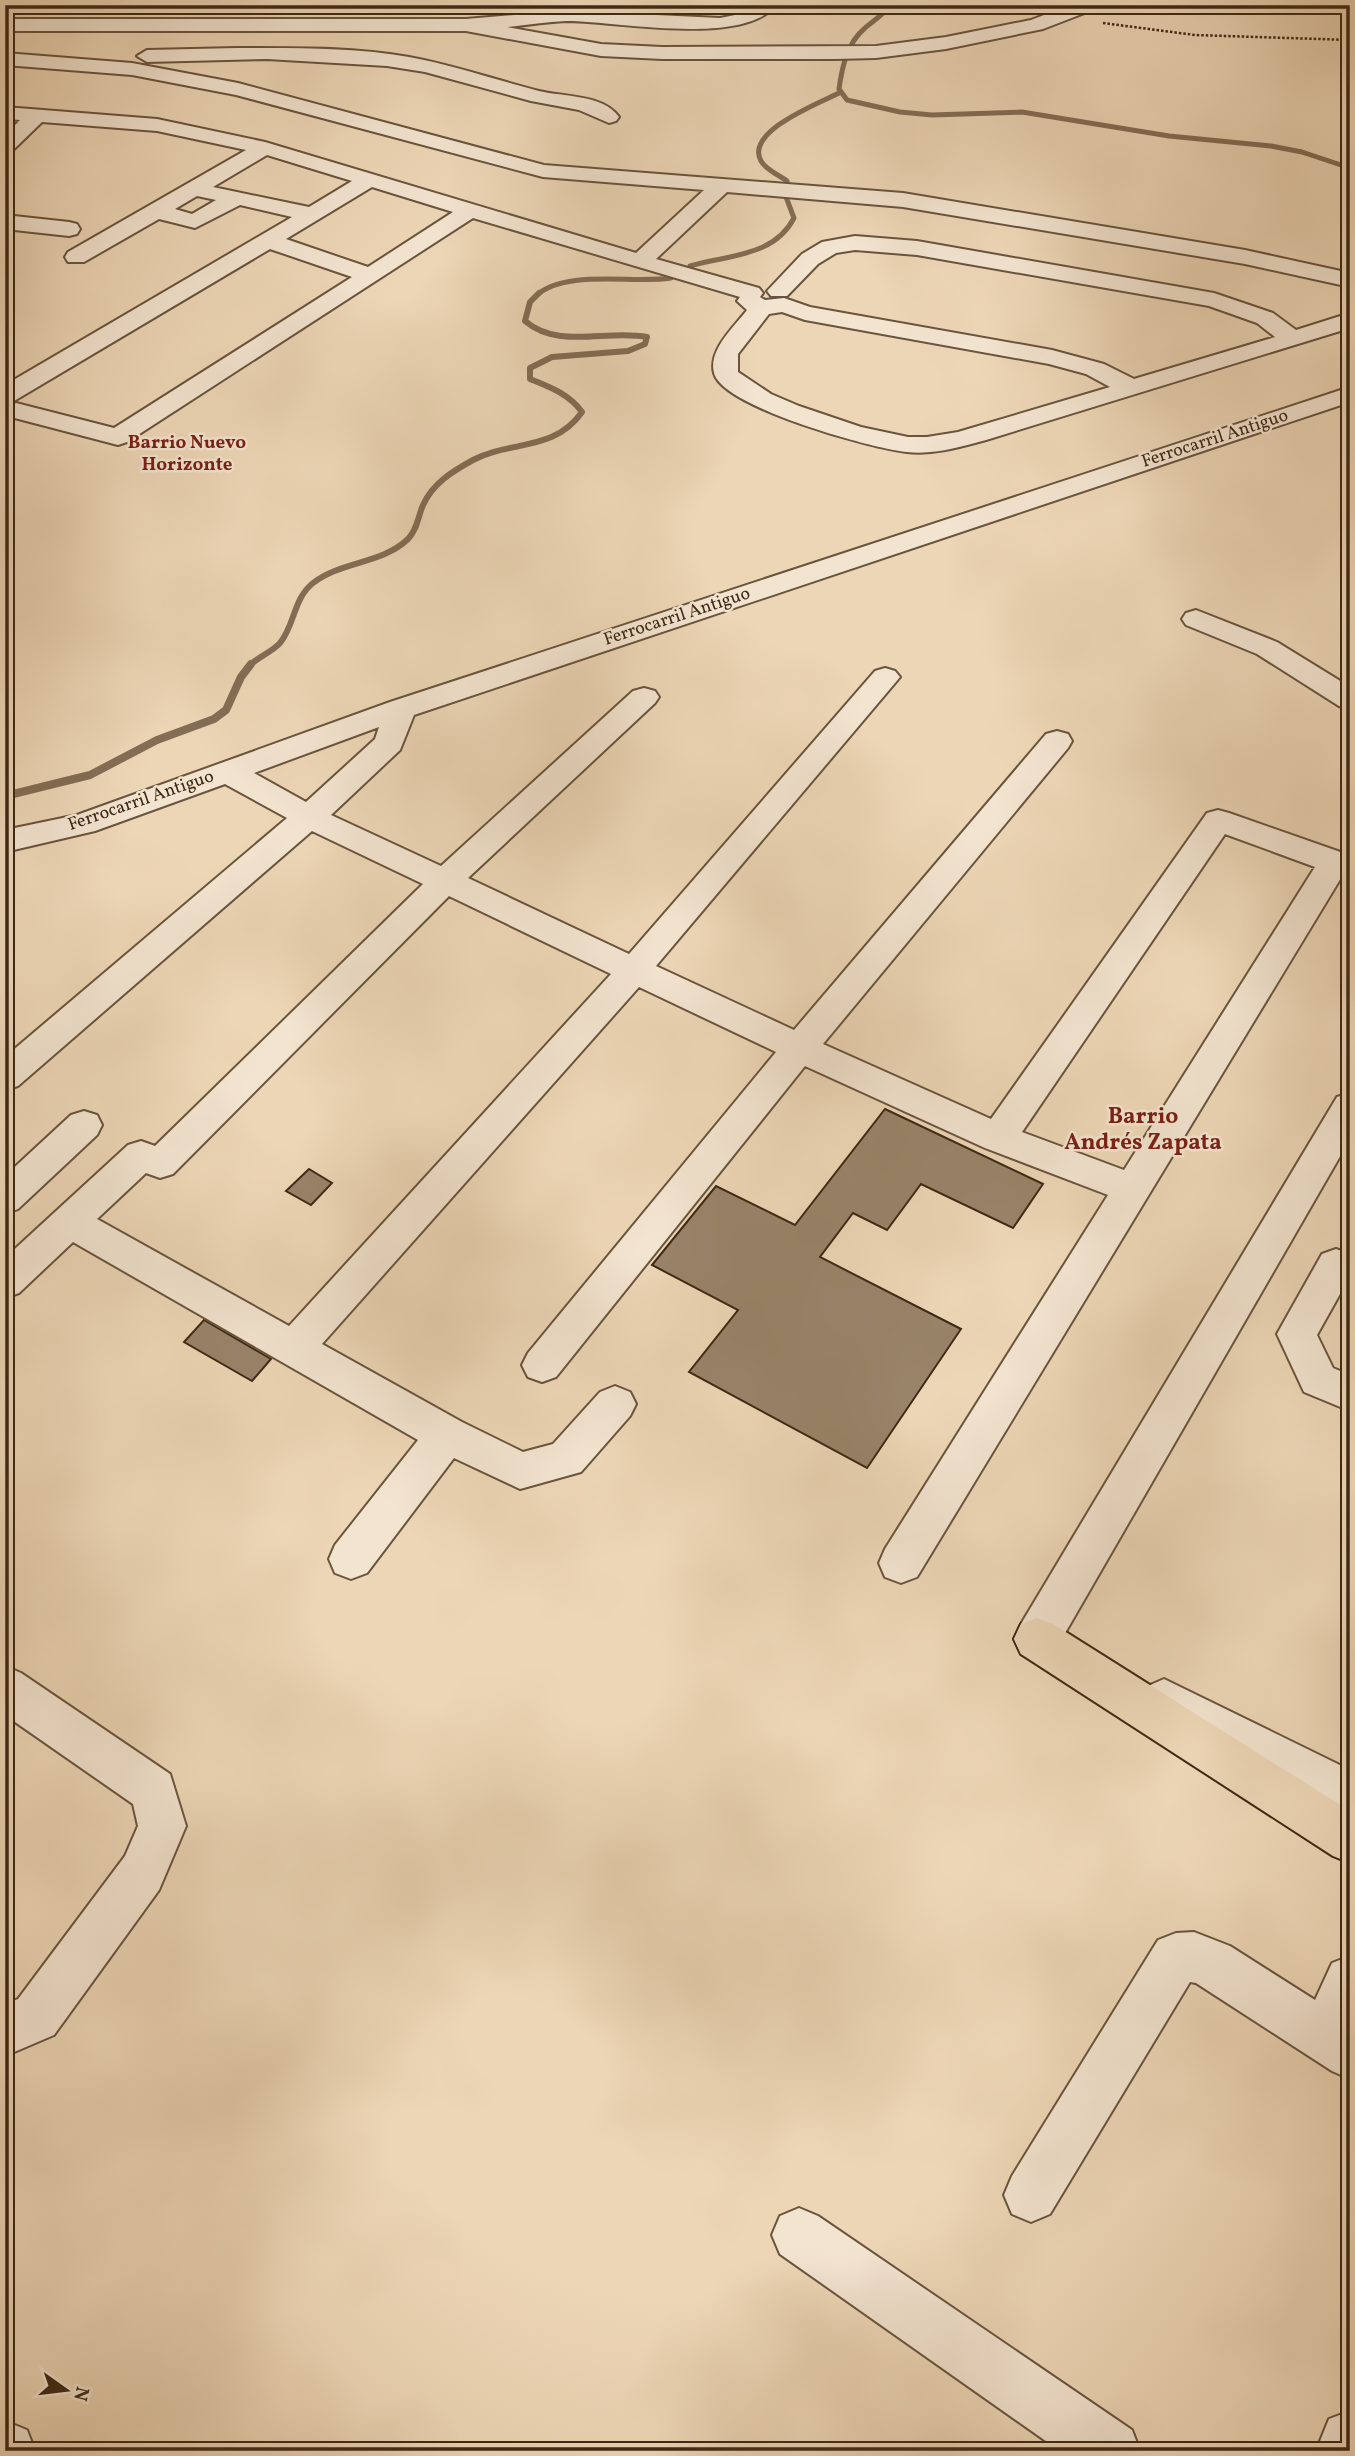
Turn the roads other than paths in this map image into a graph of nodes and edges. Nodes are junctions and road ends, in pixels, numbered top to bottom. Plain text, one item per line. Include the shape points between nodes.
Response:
1 (72, 5) edge
2 (222, 5) edge
3 (421, 5) edge
4 (594, 5) edge
5 (767, 5) edge
6 (1088, 5) edge
7 (565, 16) junction
8 (171, 23) junction
9 (375, 23) junction
10 (5, 24) edge
11 (55, 24) junction
12 (466, 25) junction
13 (5, 59) edge
14 (71, 64) junction
15 (5, 113) edge
16 (36, 116) junction
17 (608, 117) dead end
18 (5, 147) edge
19 (265, 148) junction
20 (368, 181) junction
21 (721, 186) junction
22 (193, 189) junction
23 (237, 198) junction
24 (155, 211) junction
25 (470, 211) junction
26 (311, 214) junction
27 (5, 222) edge
28 (69, 229) dead end
29 (266, 240) junction
30 (76, 257) dead end
31 (640, 262) junction
32 (370, 275) junction
33 (1350, 280) edge
34 (769, 300) junction
35 (1350, 320) edge
36 (1293, 339) junction
37 (1132, 388) junction
38 (1350, 394) edge
39 (8, 406) edge
40 (1196, 620) dead end
41 (885, 677) dead end
42 (644, 698) dead end
43 (1350, 700) edge
44 (401, 709) junction
45 (1057, 741) dead end
46 (226, 771) junction
47 (309, 817) junction
48 (5, 841) edge
49 (445, 881) junction
50 (634, 970) junction
51 (799, 1048) junction
52 (5, 1077) edge
53 (84, 1125) dead end
54 (1345, 1125) edge
55 (998, 1138) junction
56 (1134, 1189) junction
57 (5, 1199) edge
58 (69, 1222) junction
59 (1336, 1265) dead end
60 (5, 1282) edge
61 (294, 1348) junction
62 (542, 1365) dead end
63 (1350, 1394) edge
64 (615, 1404) dead end
65 (447, 1435) junction
66 (351, 1559) dead end
67 (901, 1563) dead end
68 (1037, 1639) junction
69 (5, 1688) edge
70 (1350, 1796) edge
71 (1350, 1812) edge
72 (1350, 1839) edge
73 (1350, 1981) edge
74 (7, 2032) edge
75 (1337, 2045) edge
76 (1031, 2195) dead end
77 (799, 2235) dead end
78 (1350, 2440) edge
79 (1111, 2451) edge
80 (1345, 2451) edge

1 - 11 street
2 - 8 street
3 - 9 street
4 - 7 street
5 - 7 street via 741,20 720,24
6 - 12 street via 1036,25 876,52 601,50
7 - 12 street
8 - 9 street
8 - 11 street
9 - 12 street
10 - 11 street
13 - 14 street
14 - 17 street via 184,54 389,60 588,106
14 - 21 street via 132,69 238,89 543,171
15 - 16 street
16 - 18 street
16 - 19 street via 157,125
19 - 20 street
19 - 22 street
20 - 25 street
20 - 26 street
21 - 31 street
21 - 33 street via 903,200 1245,257
22 - 23 street
22 - 24 street
23 - 24 street via 195,221
23 - 26 street
24 - 30 street
25 - 31 street
25 - 32 street
26 - 29 street
27 - 28 street
29 - 32 street
29 - 39 street
31 - 34 street
32 - 39 street via 118,437
34 - 36 street via 810,259 830,247 855,243 917,248 1214,300 1265,318
34 - 37 street via 805,313 1052,358 1095,369
34 - 37 street via 726,354 726,374 735,385 765,401 878,441 929,445
35 - 36 street
36 - 37 street
38 - 44 street, Ferrocarril Antiguo
40 - 43 street via 1267,648
41 - 50 street
42 - 49 street
44 - 46 street, Ferrocarril Antiguo
44 - 47 street via 389,743
45 - 51 street
46 - 47 street
46 - 48 street, Ferrocarril Antiguo via 84,824
47 - 49 street
47 - 52 street
49 - 50 street
49 - 58 street via 150,1160
50 - 51 street
50 - 61 street
51 - 55 street
51 - 62 street
53 - 57 street
54 - 68 street
55 - 56 street
55 - 56 street via 1218,820 1335,862
56 - 67 street
58 - 60 street
58 - 61 street
59 - 63 street via 1297,1334 1318,1380
61 - 65 street
64 - 65 street via 566,1459 520,1471
65 - 66 street
68 - 70 street
68 - 71 street
68 - 72 highway
69 - 74 street via 152,1790 162,1826 142,1873 36,2017
73 - 75 street
75 - 76 street via 1212,1964 1194,1957 1176,1958
77 - 79 street
78 - 80 street

